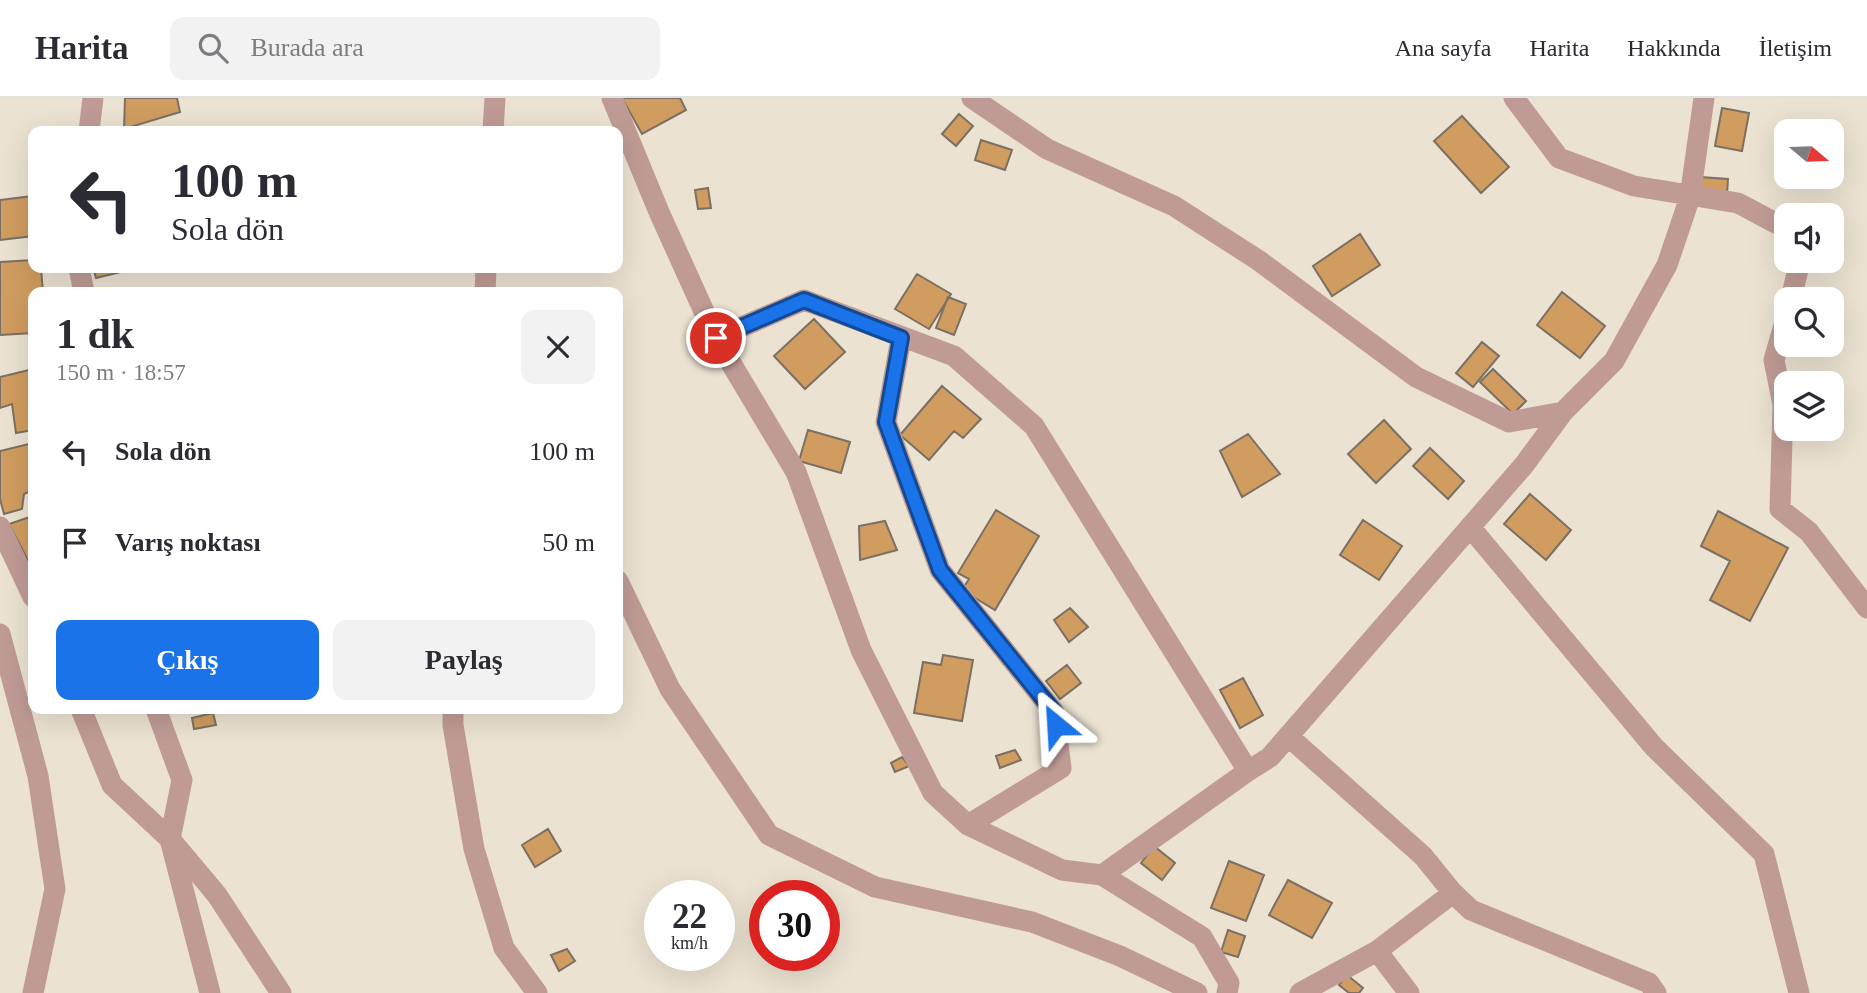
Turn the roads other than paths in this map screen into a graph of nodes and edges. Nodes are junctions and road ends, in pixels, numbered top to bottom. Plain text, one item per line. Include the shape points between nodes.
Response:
1 (93, 98) edge
2 (495, 98) edge
3 (612, 98) edge
4 (972, 98) edge
5 (1514, 98) edge
6 (1704, 98) edge
7 (90, 126) edge
8 (493, 126) edge
9 (1690, 197) junction
10 (1774, 222) edge
11 (716, 338) junction
12 (901, 338) junction
13 (1775, 357) edge
14 (1563, 412) junction
15 (0, 527) edge
16 (1470, 527) junction
17 (28, 586) edge
18 (623, 591) edge
19 (1867, 608) edge
20 (0, 634) edge
21 (83, 714) edge
22 (158, 714) edge
23 (453, 714) edge
24 (1288, 736) junction
25 (1248, 771) junction
26 (968, 825) junction
27 (170, 839) junction
28 (1102, 875) junction
29 (1453, 893) junction
30 (1377, 951) junction
31 (33, 993) edge
32 (210, 993) edge
33 (281, 993) edge
34 (537, 993) edge
35 (1197, 993) edge
36 (1227, 993) edge
37 (1300, 993) edge
38 (1409, 993) edge
39 (1656, 993) edge
40 (1799, 993) edge

1 - 7 street
2 - 8 street
3 - 11 street
4 - 14 street via 1047,149 1174,206 1258,260 1416,377 1509,422
5 - 9 street via 1559,158 1634,186
6 - 9 street
9 - 10 street via 1738,203
9 - 14 street via 1667,265 1614,361
11 - 12 street via 804,300
11 - 26 street via 796,472 861,650 933,793
12 - 25 street via 954,356 1034,426
12 - 26 street via 886,422 940,570 1054,712 1061,768
13 - 19 street via 1783,405 1780,509 1809,532
14 - 16 street via 1524,466
15 - 17 street
16 - 24 street
16 - 40 street via 1654,747 1764,853
18 - 35 street via 670,689 769,835 875,887 1032,922 1120,956
20 - 31 street via 38,776 55,889
21 - 27 street via 112,785
22 - 27 street via 182,780
23 - 34 street via 474,849 485,886 504,948
24 - 25 street via 1270,757
24 - 29 street via 1423,856
25 - 28 street
26 - 28 street via 1062,870
27 - 32 street
27 - 33 street via 218,895
28 - 36 street via 1202,937 1229,983
29 - 30 street
29 - 39 street via 1471,910 1649,983
30 - 37 street
30 - 38 street

